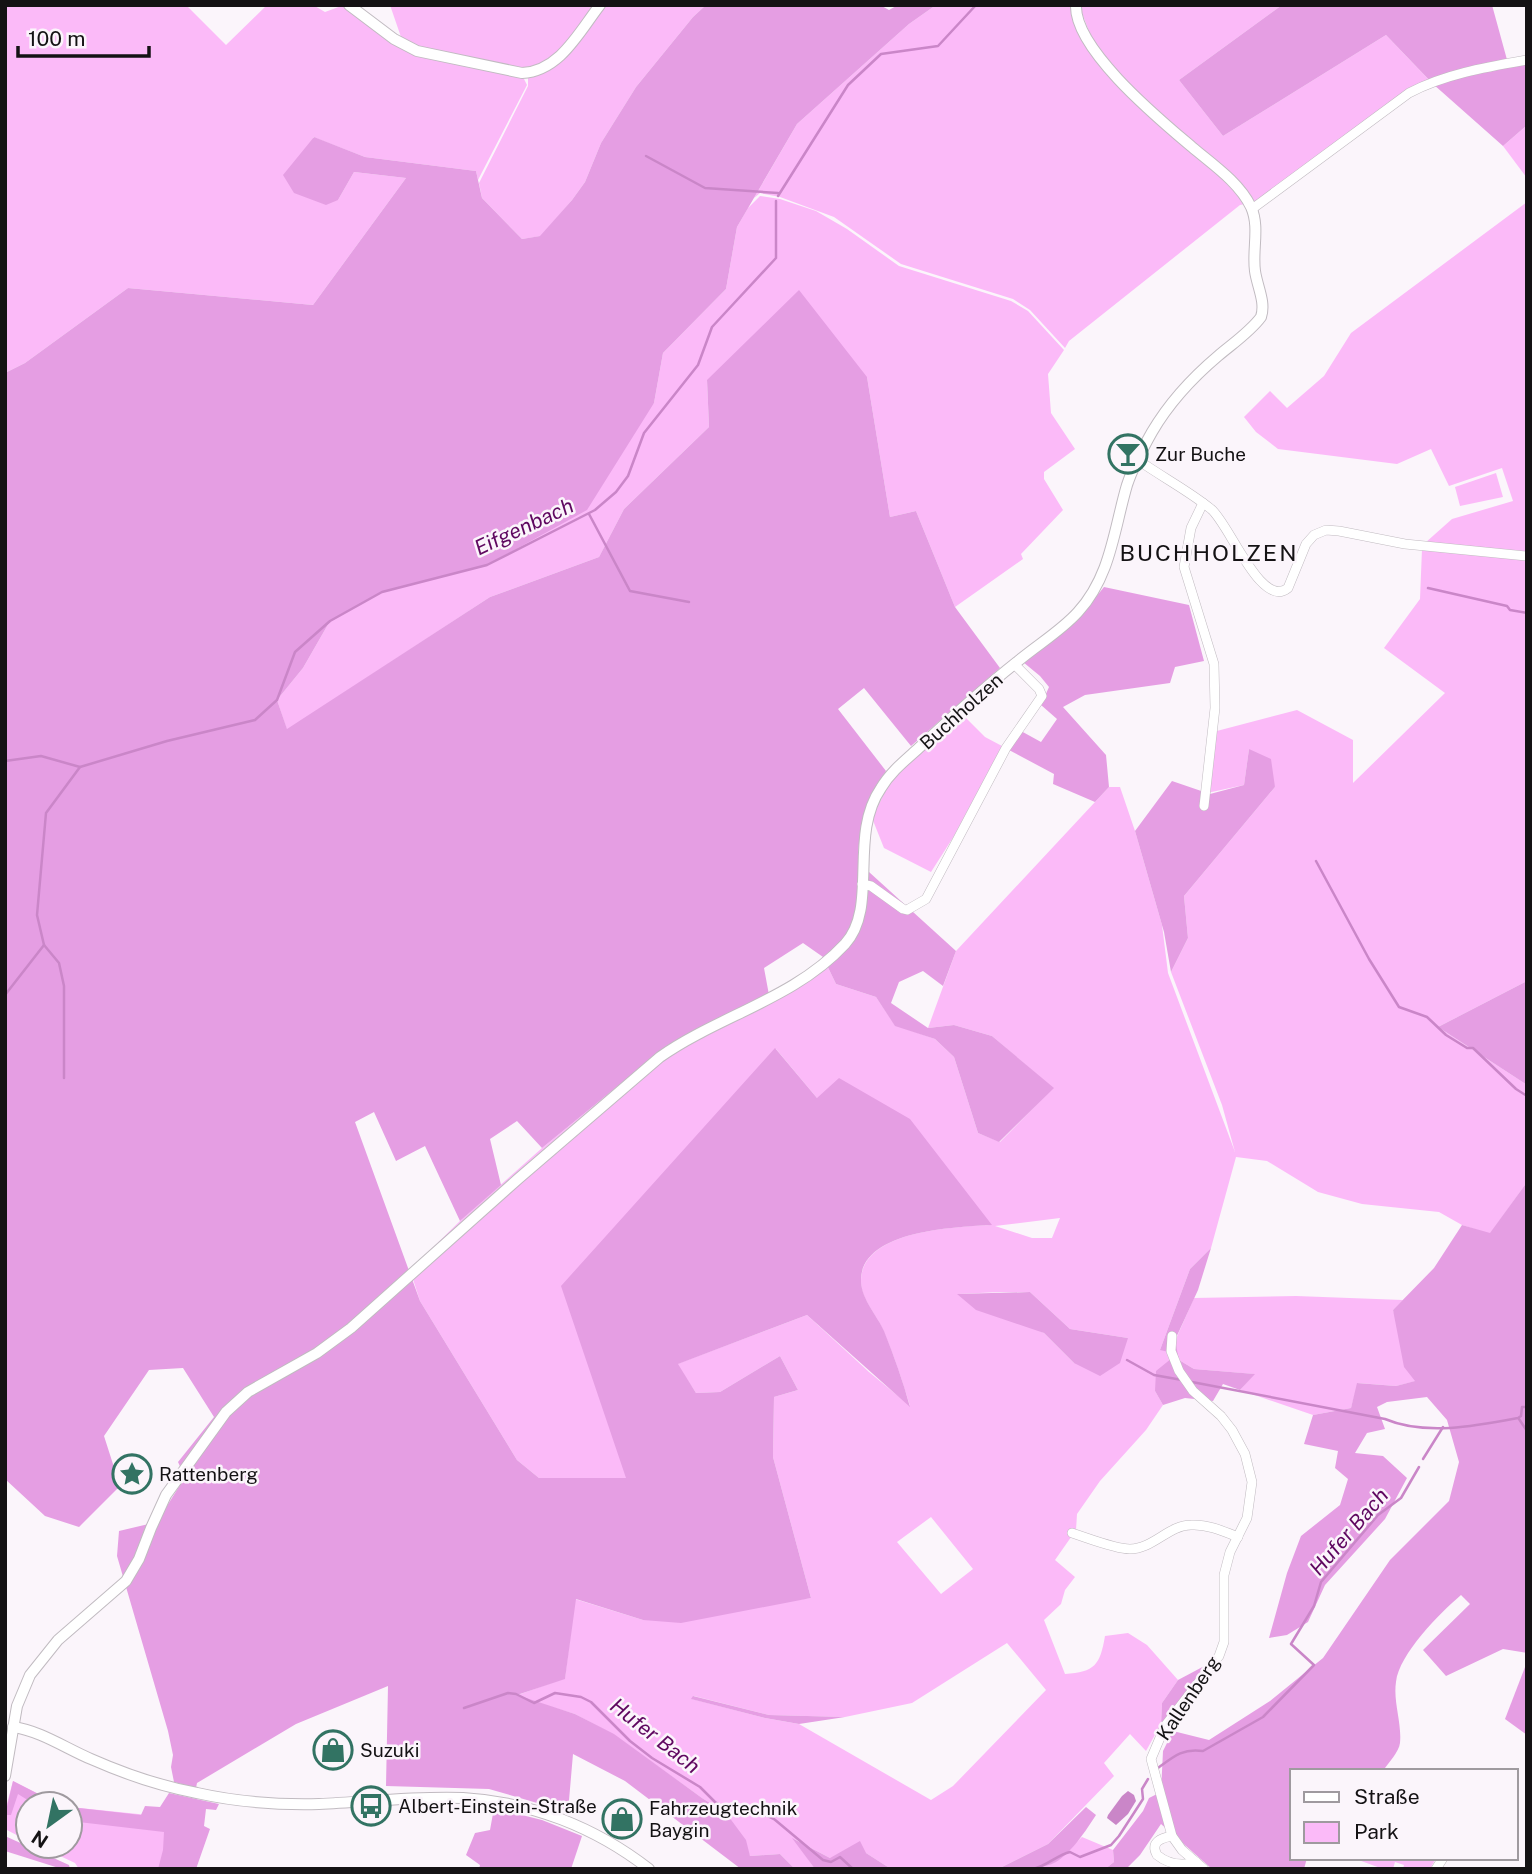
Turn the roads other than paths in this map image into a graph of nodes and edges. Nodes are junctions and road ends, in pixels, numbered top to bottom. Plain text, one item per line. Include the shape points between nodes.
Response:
1 (349, 5) edge
2 (600, 5) edge
3 (1076, 5) edge
4 (1527, 60) edge
5 (1252, 209) junction
6 (1138, 460) junction
7 (1203, 503) junction
8 (1527, 556) edge
9 (1014, 664) junction
10 (1204, 806) dead end
11 (862, 884) junction
12 (1172, 1336) dead end
13 (1072, 1533) dead end
14 (1238, 1537) junction
15 (13, 1727) junction
16 (5, 1776) edge
17 (1172, 1836) junction
18 (1200, 1866) edge
19 (649, 1869) edge

1 - 2 street via 417,51 522,73 556,61
3 - 5 street via 1083,33 1095,53 1160,120 1233,183
4 - 5 street via 1481,68 1409,93
5 - 6 street, Buchholzen via 1255,271 1264,308 1261,317 1173,401
6 - 7 street
6 - 9 street, Buchholzen via 1108,562 1092,594 1070,620
7 - 8 street via 1216,513 1257,577 1275,593 1288,588 1308,541 1326,530 1405,544
7 - 10 street via 1191,528 1184,567 1214,664 1215,708
9 - 11 street, Buchholzen via 886,780 871,802
9 - 11 street via 1039,689 1041,700 1006,748 926,899 907,910
11 - 15 street, Buchholzen via 861,911 852,935 813,974 660,1057 351,1328 237,1401 166,1495 126,1581 36,1665 24,1687
12 - 14 street, Kallenberg via 1171,1351 1179,1371 1232,1430 1251,1472 1247,1518
13 - 14 street via 1130,1549 1191,1525
14 - 17 street, Kallenberg via 1224,1576 1224,1642 1219,1656 1165,1726 1151,1759
15 - 16 street, Buchholzen
15 - 19 street via 29,1729 136,1777 217,1797 297,1804 449,1798 512,1805 574,1824
17 - 18 street
17 - 18 street via 1156,1842 1157,1855

